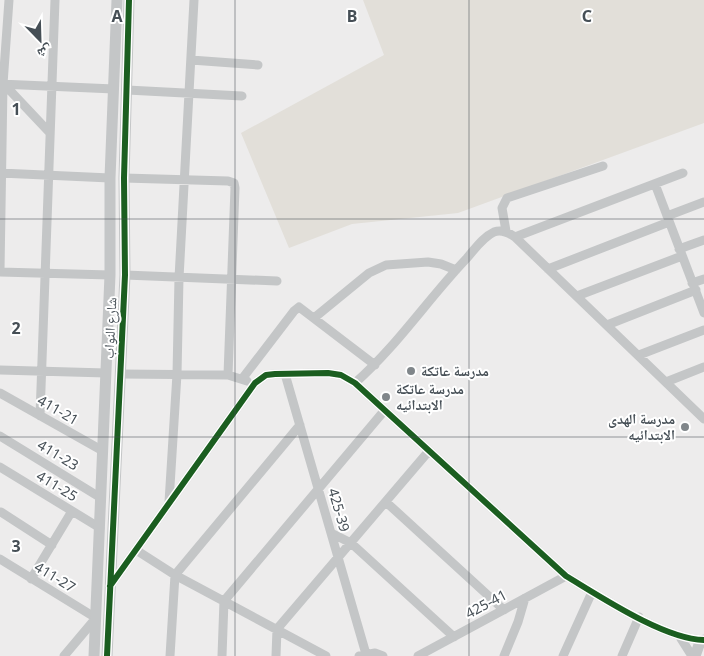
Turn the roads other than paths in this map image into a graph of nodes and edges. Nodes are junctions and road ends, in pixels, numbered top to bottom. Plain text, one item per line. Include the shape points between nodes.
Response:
1 (9, 0) edge
2 (55, 0) edge
3 (117, 0) edge
4 (128, 0) edge
5 (194, 0) edge
6 (191, 60) junction
7 (258, 65) dead end
8 (1, 83) edge
9 (52, 86) junction
10 (114, 89) junction
11 (127, 90) junction
12 (190, 94) junction
13 (242, 96) dead end
14 (50, 133) junction
15 (603, 166) dead end
16 (1, 173) edge
17 (683, 173) dead end
18 (48, 175) junction
19 (110, 178) junction
20 (124, 178) junction
21 (186, 179) junction
22 (654, 184) junction
23 (704, 202) edge
24 (668, 219) junction
25 (506, 231) junction
26 (515, 237) junction
27 (704, 240) edge
28 (681, 252) junction
29 (548, 269) junction
30 (456, 270) junction
31 (0, 272) edge
32 (45, 273) junction
33 (110, 275) junction
34 (125, 275) junction
35 (179, 278) junction
36 (233, 279) junction
37 (704, 279) edge
38 (277, 281) dead end
39 (694, 287) junction
40 (577, 296) junction
41 (704, 313) edge
42 (314, 318) junction
43 (607, 325) junction
44 (704, 330) edge
45 (639, 355) junction
46 (376, 365) junction
47 (704, 366) edge
48 (0, 370) edge
49 (41, 371) junction
50 (106, 373) junction
51 (120, 374) junction
52 (178, 374) junction
53 (285, 374) junction
54 (228, 375) junction
55 (242, 380) junction
56 (666, 382) junction
57 (255, 383) junction
58 (355, 383) junction
59 (0, 393) edge
60 (704, 406) edge
61 (695, 410) junction
62 (384, 411) junction
63 (40, 416) junction
64 (704, 419) edge
65 (300, 425) junction
66 (0, 436) edge
67 (103, 452) junction
68 (428, 452) junction
69 (0, 467) edge
70 (318, 488) junction
71 (101, 498) junction
72 (169, 502) junction
73 (386, 502) junction
74 (72, 511) junction
75 (1, 512) edge
76 (100, 528) junction
77 (331, 533) junction
78 (351, 543) junction
79 (52, 545) junction
80 (136, 550) junction
81 (338, 558) junction
82 (0, 559) edge
83 (175, 575) junction
84 (566, 576) junction
85 (32, 579) junction
86 (110, 586) junction
87 (592, 592) junction
88 (524, 598) junction
89 (224, 601) junction
90 (504, 610) junction
91 (640, 617) junction
92 (96, 618) junction
93 (277, 629) junction
94 (454, 637) junction
95 (680, 637) junction
96 (704, 640) edge
97 (363, 655) edge
98 (64, 656) edge
99 (94, 656) edge
100 (107, 656) edge
101 (170, 656) edge
102 (222, 656) edge
103 (276, 656) edge
104 (326, 656) edge
105 (383, 656) edge
106 (418, 656) edge
107 (504, 656) edge
108 (563, 656) edge
109 (622, 656) edge
110 (693, 656) edge

1 - 8 street
2 - 9 street
3 - 10 street, شارع النواب
4 - 11 street, شارع النواب
5 - 6 street
6 - 7 street
6 - 12 street
8 - 9 street
8 - 14 street
8 - 16 street
9 - 10 street
9 - 14 street
10 - 19 street, شارع النواب
11 - 12 street
11 - 20 street, شارع النواب
12 - 13 street
12 - 21 street
14 - 18 street
15 - 25 street via 507,198 502,208
16 - 18 street
16 - 31 street
17 - 22 street
18 - 19 street
18 - 32 street
19 - 33 street, شارع النواب
20 - 21 street
20 - 34 street, شارع النواب
21 - 35 street
21 - 36 street via 234,183
22 - 24 street
22 - 26 street
23 - 24 street
24 - 28 street
24 - 29 street
25 - 26 street
25 - 30 street via 496,231 488,236
26 - 29 street
27 - 28 street
28 - 39 street
28 - 40 street
29 - 40 street
30 - 42 street via 428,262 386,265 369,274
30 - 46 street
31 - 32 street
32 - 33 street
32 - 49 street
33 - 50 street, شارع النواب
34 - 35 street
34 - 51 street, شارع النواب
35 - 36 street
35 - 52 street
36 - 38 street
36 - 54 street
37 - 39 street
39 - 41 street
39 - 43 street
40 - 43 street
42 - 46 street
42 - 55 street via 304,309 294,311
43 - 45 street
44 - 45 street
45 - 56 street
46 - 58 street
47 - 56 street
48 - 49 street
49 - 50 street
49 - 63 street
50 - 67 street, شارع النواب
51 - 52 street
51 - 86 street, شارع النواب
52 - 54 street
52 - 72 street
53 - 57 street via 266,375
53 - 58 street via 341,374
53 - 65 street, 425-39
54 - 55 street
55 - 57 street
56 - 61 street
57 - 72 street
58 - 62 street
59 - 63 street, 411-21
60 - 61 street
61 - 64 street
62 - 68 street
62 - 70 street
63 - 67 street, 411-21
65 - 70 street, 425-39
65 - 83 street
66 - 71 street, 411-23
67 - 71 street, شارع النواب
68 - 73 street
68 - 84 street
69 - 74 street, 411-25
70 - 77 street, 425-39
70 - 89 street
71 - 76 street, شارع النواب
72 - 80 street
73 - 78 street
73 - 90 street
74 - 76 street, 411-25
74 - 79 street
75 - 79 street
76 - 92 street, شارع النواب
77 - 78 street
77 - 81 street, 425-39
78 - 81 street
78 - 94 street
79 - 85 street
80 - 83 street
80 - 86 street
81 - 93 street
81 - 97 street, 425-39
82 - 85 street, 411-27
83 - 89 street
83 - 101 street
84 - 87 street
84 - 88 street, 425-41
85 - 92 street, 411-27
86 - 100 street, شارع النواب
87 - 91 street
87 - 108 street
88 - 90 street, 425-41
88 - 107 street
89 - 93 street
89 - 102 street
90 - 94 street, 425-41
91 - 95 street
91 - 109 street
92 - 98 street
92 - 99 street, شارع النواب
93 - 103 street
93 - 104 street
94 - 106 street, 425-41
95 - 96 street
95 - 110 street
96 - 110 street
97 - 105 street

